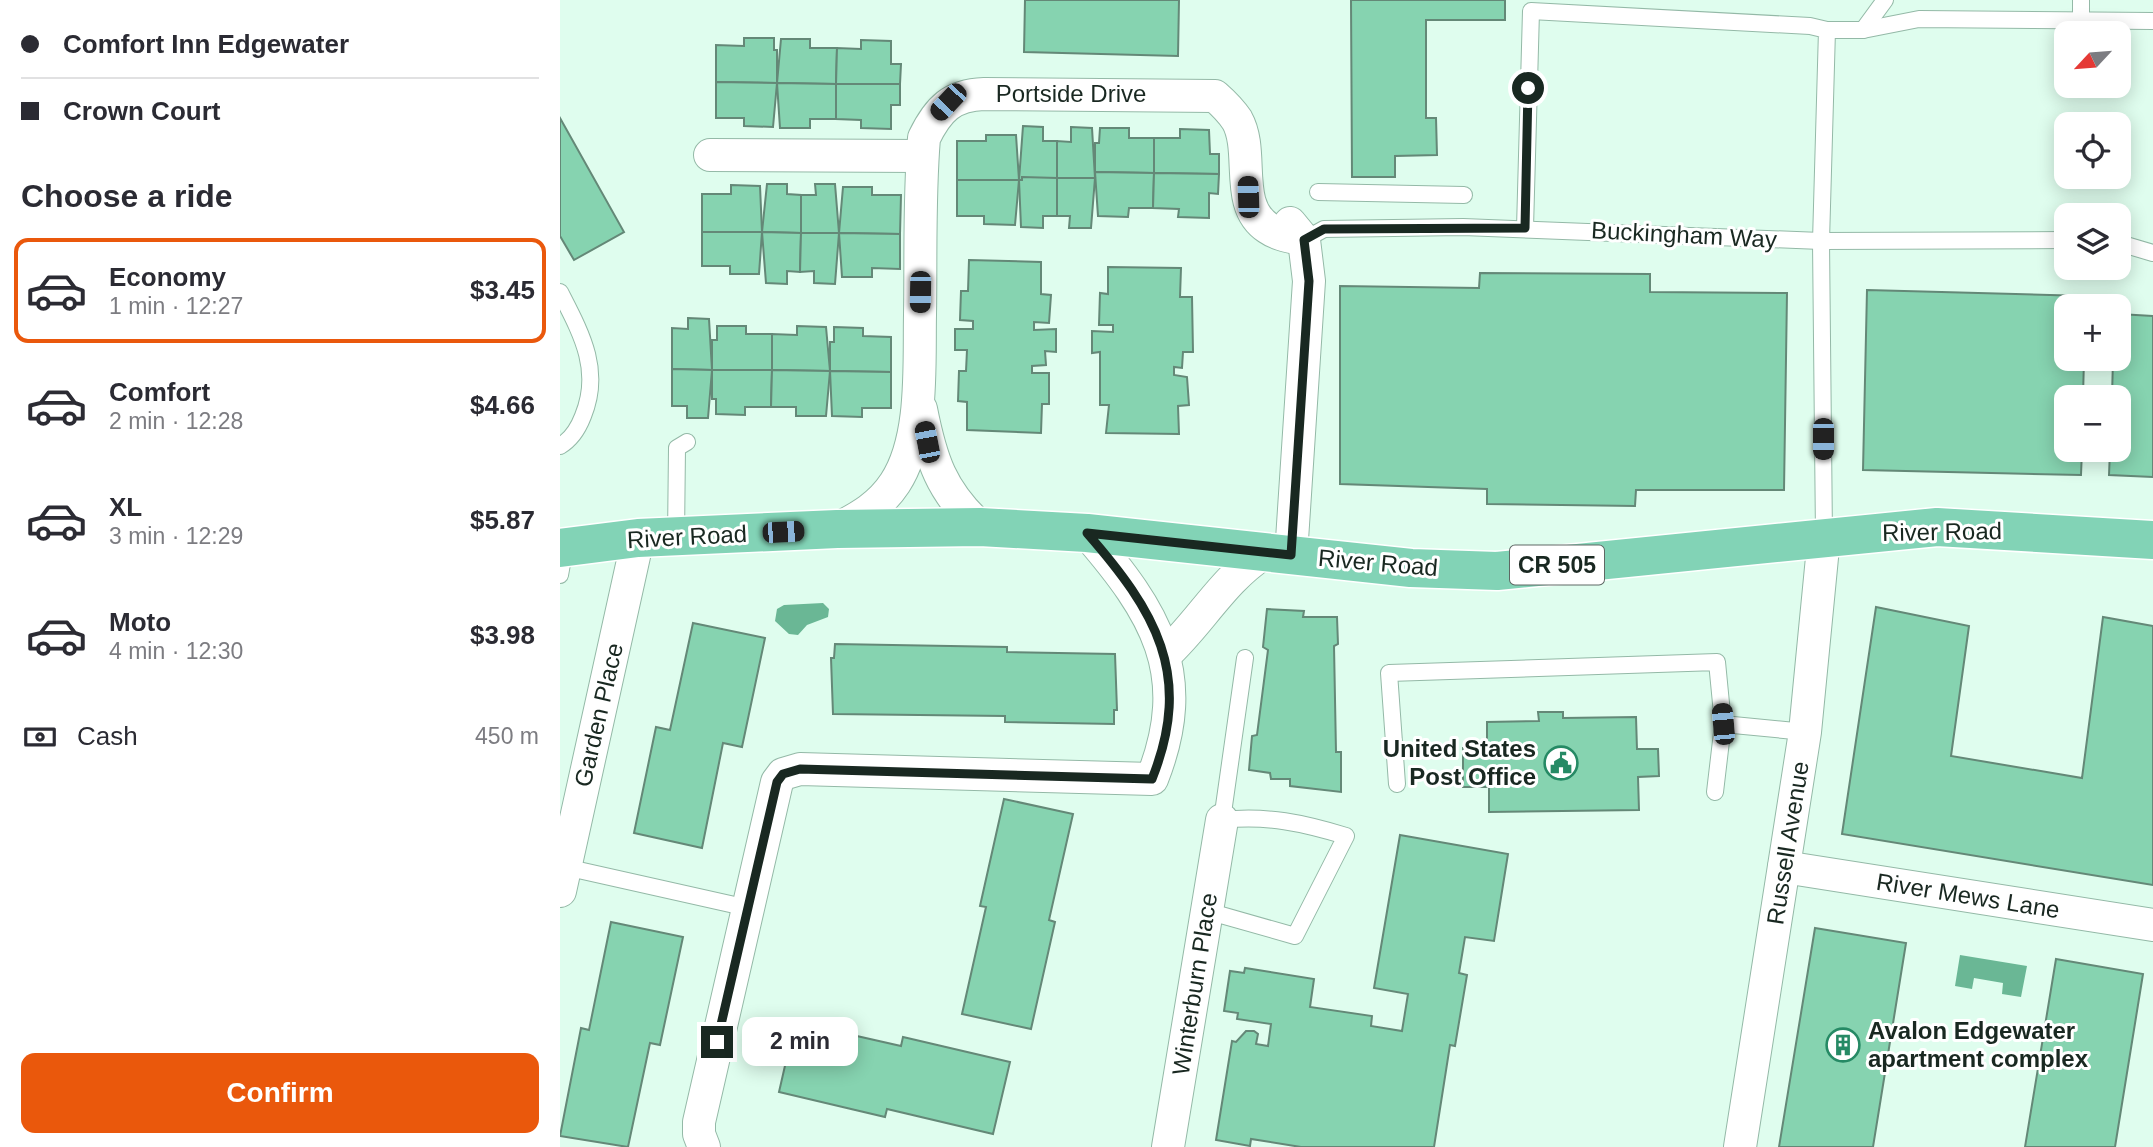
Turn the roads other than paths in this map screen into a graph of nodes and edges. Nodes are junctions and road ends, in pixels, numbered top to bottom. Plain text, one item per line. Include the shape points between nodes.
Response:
1 (1885, 0) edge
2 (2081, 0) edge
3 (2081, 19) junction
4 (2153, 20) edge
5 (1827, 30) junction
6 (1863, 30) junction
7 (710, 155) dead end
8 (922, 156) junction
9 (1318, 192) dead end
10 (1464, 195) dead end
11 (1525, 228) junction
12 (1304, 240) junction
13 (2054, 240) edge
14 (1821, 241) junction
15 (2131, 247) edge
16 (2153, 253) edge
17 (560, 292) edge
18 (919, 397) junction
19 (687, 442) dead end
20 (560, 446) edge
21 (980, 527) junction
22 (837, 529) junction
23 (1087, 533) junction
24 (676, 537) junction
25 (1824, 537) junction
26 (638, 538) junction
27 (2153, 540) edge
28 (1278, 554) junction
29 (562, 557) edge
30 (1165, 655) junction
31 (1245, 658) dead end
32 (1723, 724) junction
33 (1805, 732) junction
34 (1397, 784) dead end
35 (1715, 792) dead end
36 (1222, 820) junction
37 (1784, 867) junction
38 (563, 879) edge
39 (748, 908) junction
40 (1207, 911) junction
41 (2153, 925) edge
42 (704, 1147) edge
43 (1168, 1147) edge
44 (1740, 1147) edge

1 - 6 lane
2 - 3 lane
3 - 4 lane
3 - 6 lane via 1919,19
5 - 6 lane
5 - 11 lane via 1531,10
5 - 14 lane
7 - 8 street
8 - 12 street, Portside Drive via 933,117 965,94 1215,96 1238,122 1248,197 1256,213 1290,223
8 - 18 street, Portside Drive
9 - 10 lane
11 - 12 lane, Buckingham Way via 1324,229
11 - 14 lane, Buckingham Way
12 - 28 street via 1309,281
13 - 14 lane, Buckingham Way
14 - 25 lane
15 - 16 lane
17 - 20 lane via 584,339 591,379 589,402 577,431
18 - 21 street, Portside Drive via 937,472 956,505
18 - 22 street, Portside Drive via 897,481 869,512
19 - 24 lane via 677,449
21 - 22 main road, River Road / CR 505
21 - 23 main road, River Road / CR 505
22 - 24 main road, River Road / CR 505
23 - 28 main road, River Road / CR 505
23 - 30 street via 1135,592 1153,621
24 - 26 main road, River Road / CR 505
25 - 27 main road, River Road / CR 505 via 1937,527
25 - 28 main road, River Road / CR 505 via 1497,571 1411,568
25 - 33 street, Russell Avenue
26 - 29 main road, River Road / CR 505
26 - 38 street, Garden Place
28 - 30 street via 1229,581
30 - 39 street via 1168,722 1165,746 1152,779 800,769 783,774 777,782
31 - 36 lane
32 - 33 lane
32 - 34 lane via 1717,662 1389,673
32 - 35 lane
33 - 37 street, Russell Avenue
36 - 40 street, Winterburn Place
36 - 40 lane via 1296,820 1346,836 1295,936
37 - 41 street, River Mews Lane
37 - 44 street, Russell Avenue
38 - 39 lane
39 - 42 street via 699,1122
40 - 43 street, Winterburn Place

